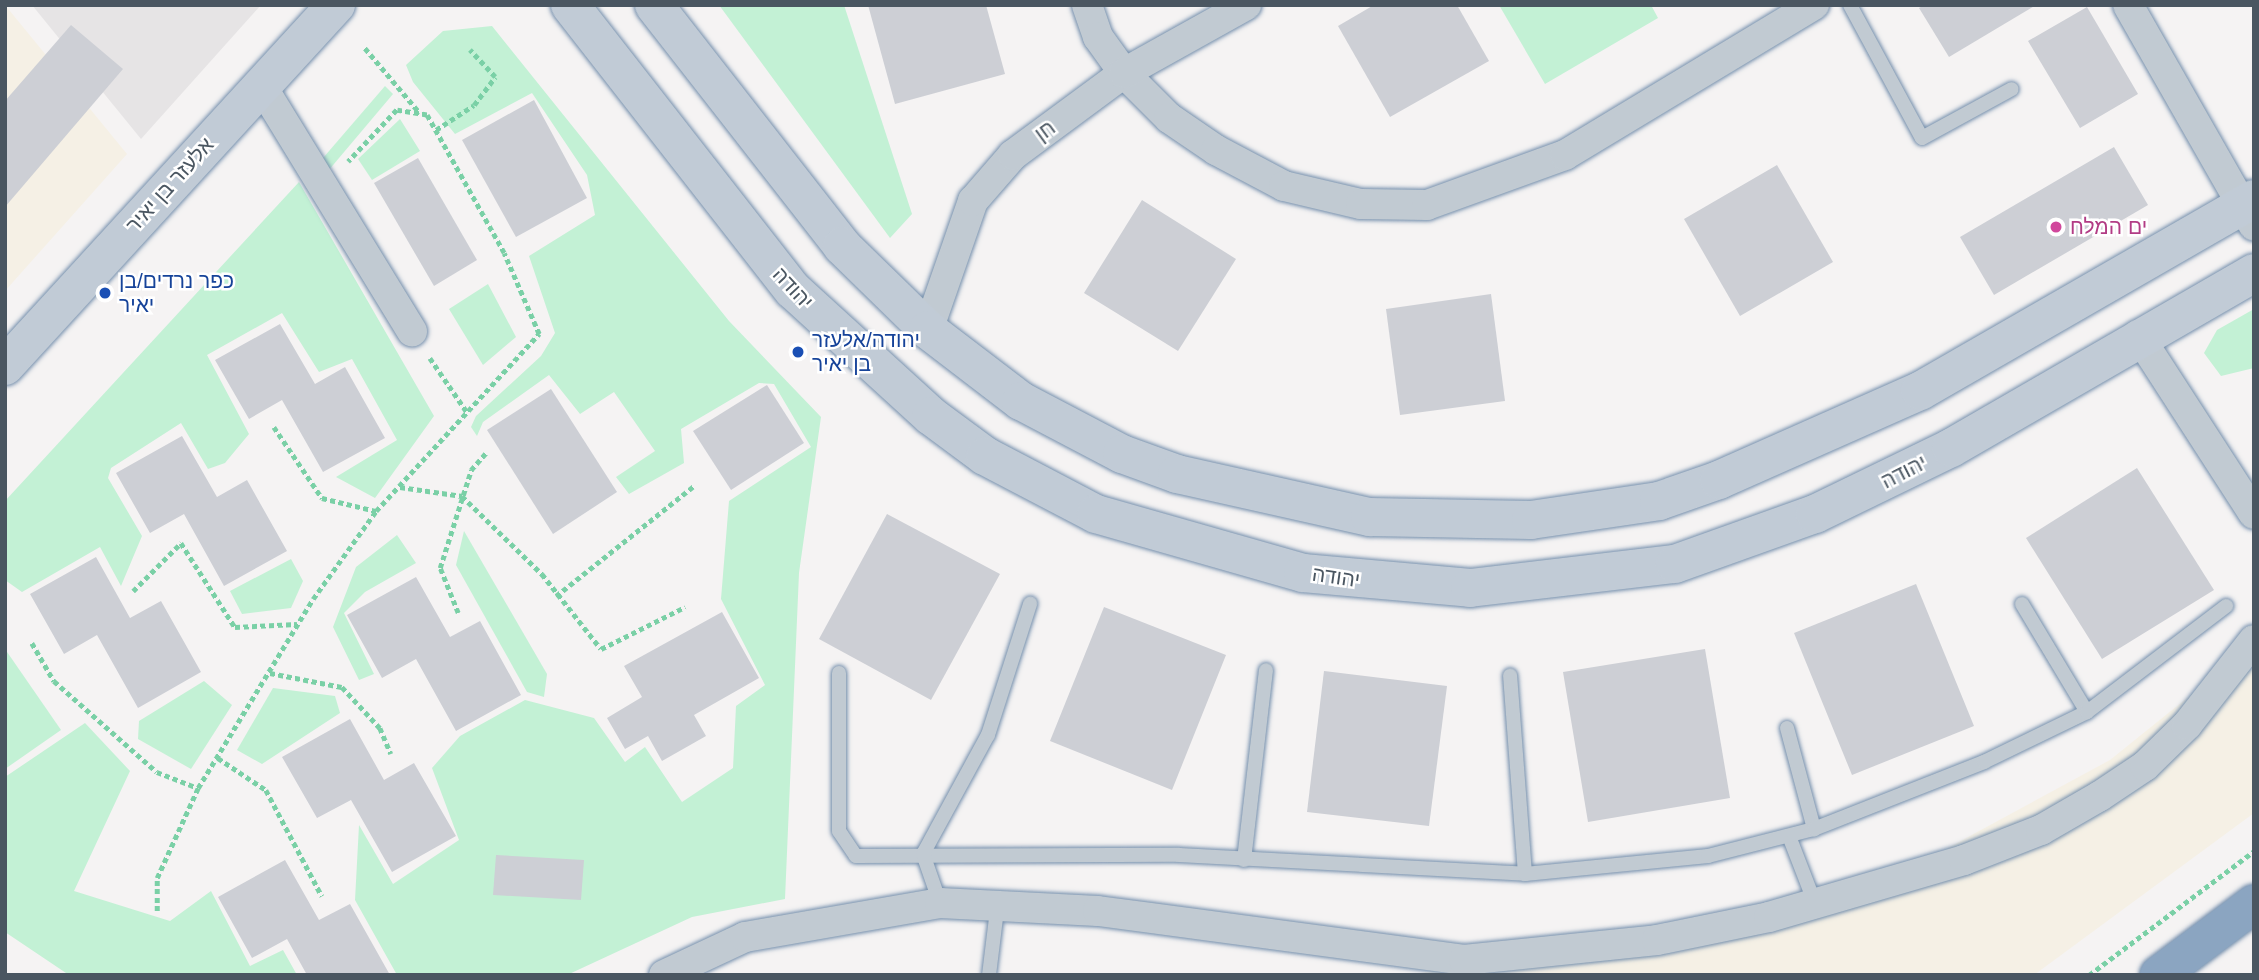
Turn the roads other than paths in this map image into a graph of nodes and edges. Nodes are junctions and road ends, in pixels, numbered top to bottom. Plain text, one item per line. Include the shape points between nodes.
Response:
1 (336, 5) edge
2 (570, 5) edge
3 (654, 5) edge
4 (1087, 5) edge
5 (1246, 5) edge
6 (1814, 5) edge
7 (1850, 5) edge
8 (2128, 5) edge
9 (1124, 73) junction
10 (261, 85) junction
11 (2012, 89) dead end
12 (2250, 210) edge
13 (2254, 273) edge
14 (928, 330) junction
15 (412, 331) road end
16 (2138, 335) junction
17 (5, 366) edge
18 (2254, 514) edge
19 (1030, 604) dead end
20 (2022, 604) dead end
21 (2226, 607) dead end
22 (2254, 640) edge
23 (1266, 670) dead end
24 (839, 673) dead end
25 (1510, 676) dead end
26 (2087, 712) junction
27 (1787, 728) dead end
28 (1814, 829) junction
29 (1789, 835) junction
30 (923, 854) junction
31 (1244, 860) junction
32 (1525, 874) junction
33 (940, 903) junction
34 (2254, 904) edge
35 (1816, 907) junction
36 (997, 910) junction
37 (664, 975) edge
38 (989, 975) edge
39 (2159, 975) edge

1 - 10 street, אלעזר בן יאיר
2 - 16 street, יהודה via 760,251 835,332 931,416 985,456 1096,514 1303,573 1470,588 1675,564 1871,488
3 - 14 street via 802,200
4 - 9 street via 1098,37
5 - 9 street, חן
6 - 9 street via 1565,155 1427,205 1361,204 1284,186 1169,118
7 - 11 lane via 1922,138
8 - 12 street
9 - 14 street, חן via 1013,155 974,201
10 - 15 street
10 - 17 street, אלעזר בן יאיר
12 - 14 street via 1920,391 1790,454 1659,501 1531,520 1370,517 1177,474 1122,454 1021,401
13 - 16 street, יהודה
16 - 18 street
19 - 30 lane via 988,735
20 - 26 lane
21 - 26 lane
22 - 35 street via 2187,725 2145,766 2100,796 2041,830
23 - 31 lane
24 - 30 lane via 839,831 856,856
25 - 32 lane
26 - 28 lane via 1984,762
27 - 28 lane
28 - 29 lane
29 - 32 lane via 1708,856
29 - 35 lane
30 - 31 lane
30 - 33 lane
31 - 32 lane
33 - 36 street
33 - 37 street via 745,937
34 - 39 highway
35 - 36 street via 1657,940 1464,960 1098,911
36 - 38 lane

